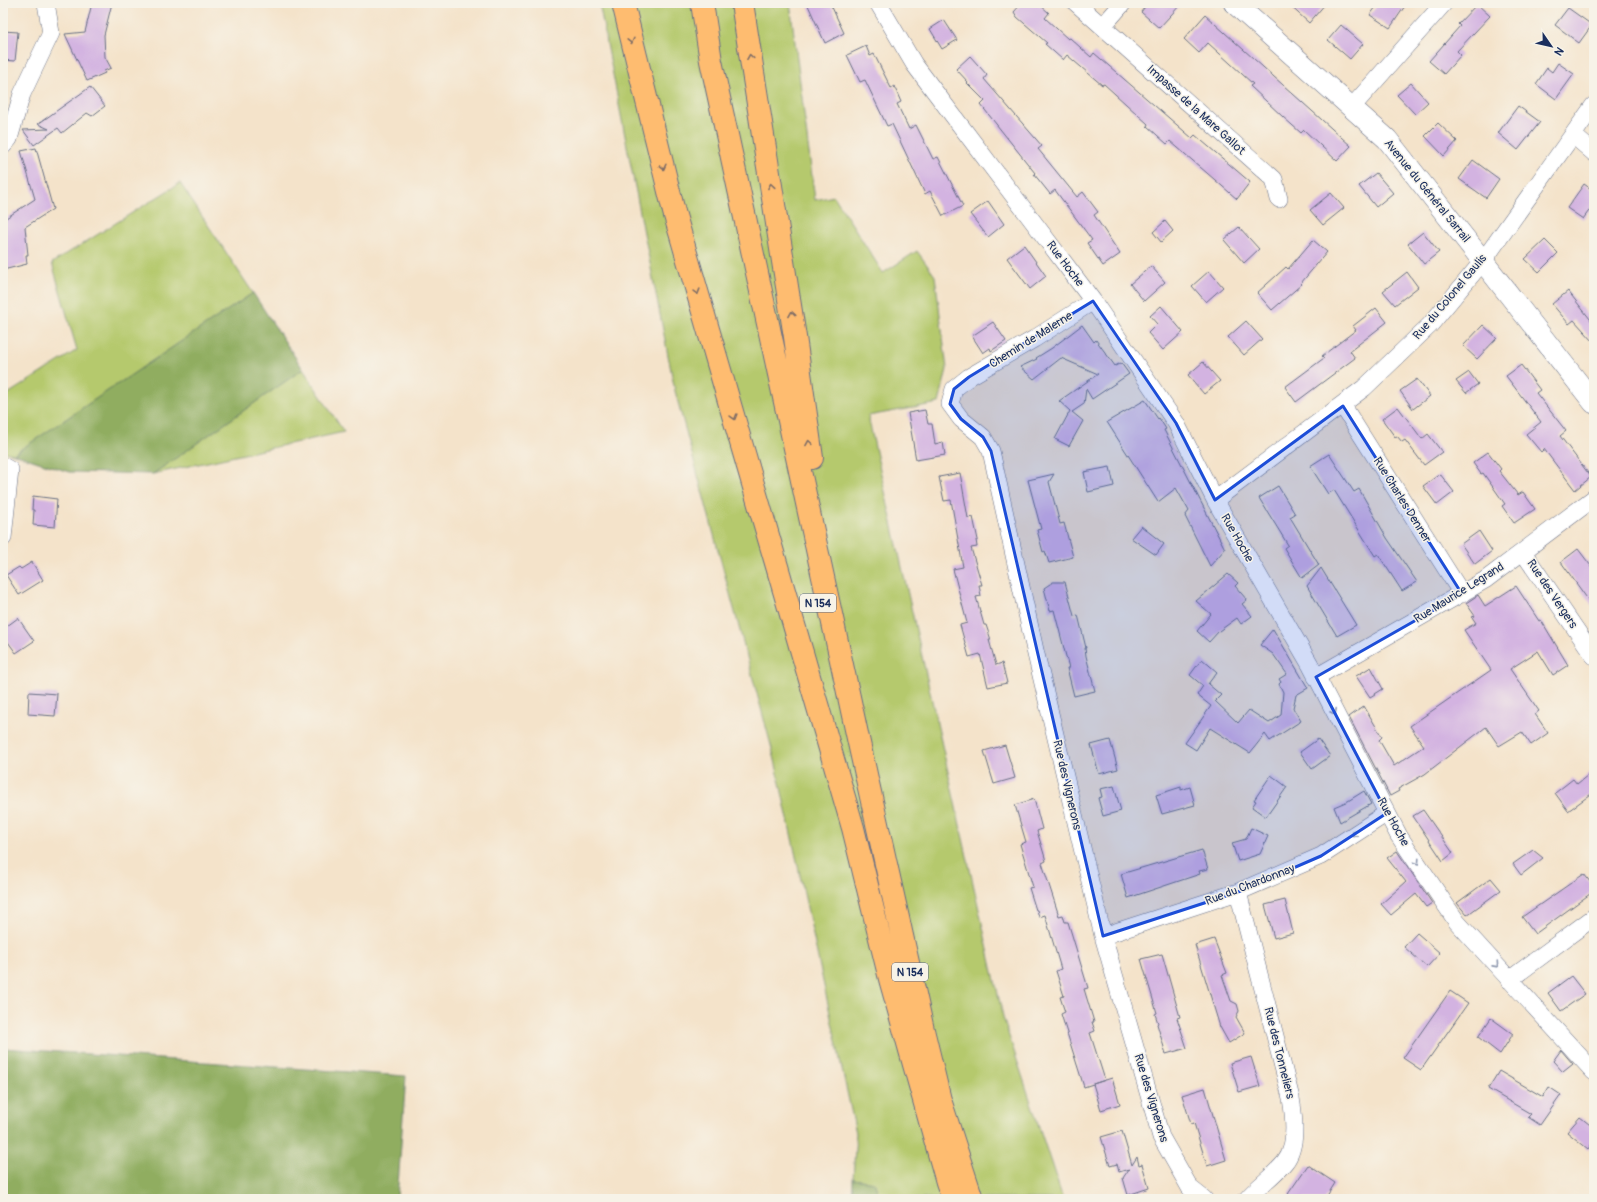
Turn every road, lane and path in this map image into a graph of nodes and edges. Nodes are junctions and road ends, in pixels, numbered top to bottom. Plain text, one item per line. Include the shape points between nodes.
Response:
1 (46, 3) edge
2 (623, 3) edge
3 (693, 3) edge
4 (702, 3) edge
5 (742, 3) edge
6 (878, 3) edge
7 (1076, 3) edge
8 (1123, 3) edge
9 (1234, 3) edge
10 (1444, 3) edge
11 (1103, 26) junction
12 (1594, 106) edge
13 (1352, 107) junction
14 (1573, 135) junction
15 (3, 146) edge
16 (1594, 154) edge
17 (1279, 199) dead end
18 (1483, 261) junction
19 (1093, 301) junction
20 (969, 377) joint
21 (1594, 404) edge
22 (1343, 406) junction
23 (7, 468) edge
24 (1594, 498) edge
25 (1215, 500) junction
26 (3, 538) edge
27 (1523, 552) junction
28 (826, 593) junction
29 (1462, 594) junction
30 (1594, 656) edge
31 (1316, 677) junction
32 (1387, 813) junction
33 (1238, 892) junction
34 (1594, 917) edge
35 (1103, 936) junction
36 (1509, 980) junction
37 (1594, 1072) edge
38 (953, 1199) edge
39 (962, 1199) edge
40 (972, 1199) edge
41 (1204, 1199) edge
42 (1247, 1199) edge

1 - 15 street via 51,32 22,94 9,139
2 -> 38 main road via 674,212 851,821 890,979
3 - 39 main road, N 154 via 700,50 885,904 914,1032
4 - 28 main road, N 154 via 713,68
28 -> 5 main road via 824,537
6 - 19 street, Rue Hoche via 914,64
7 - 11 street, Impasse de la Mare Gallot
8 - 11 street
9 - 13 street, Avenue du Général Sarrail
10 - 13 street
11 - 17 street, Impasse de la Mare Gallot via 1274,179
12 - 14 street, Rue du Colonel Gaulis
13 - 18 street, Avenue du Général Sarrail via 1387,139
14 - 16 street
14 - 18 street, Rue du Colonel Gaulis
18 - 21 street, Avenue du Général Sarrail
18 - 22 street, Rue du Colonel Gaulis via 1430,325
19 - 20 street, Chemin de Malerne
19 - 25 street, Rue Hoche via 1176,424
20 - 35 street, Rue des Vignerons via 954,389 950,404 961,419 983,437 991,451
22 - 25 street, Rue du Colonel Gaulis via 1255,468
22 - 29 street, Rue Charles Denner
23 - 26 street
24 - 27 street, Rue Maurice Legrand
25 - 31 street, Rue Hoche
27 - 29 street, Rue Maurice Legrand
27 - 30 street, Rue des Vergers
28 - 40 main road, N 154 via 923,1030 940,1100
29 - 31 street, Rue Maurice Legrand
31 -> 32 street, Rue Hoche
32 -> 33 street, Rue du Chardonnay via 1322,856
32 -> 36 street, Rue Hoche via 1399,836 1458,922
33 - 35 street, Rue du Chardonnay
33 - 42 street, Rue des Tonneliers via 1295,1121 1292,1145 1286,1161
34 - 36 street
35 - 41 street, Rue des Vignerons via 1161,1137 1190,1188
36 - 37 street, Rue Hoche

